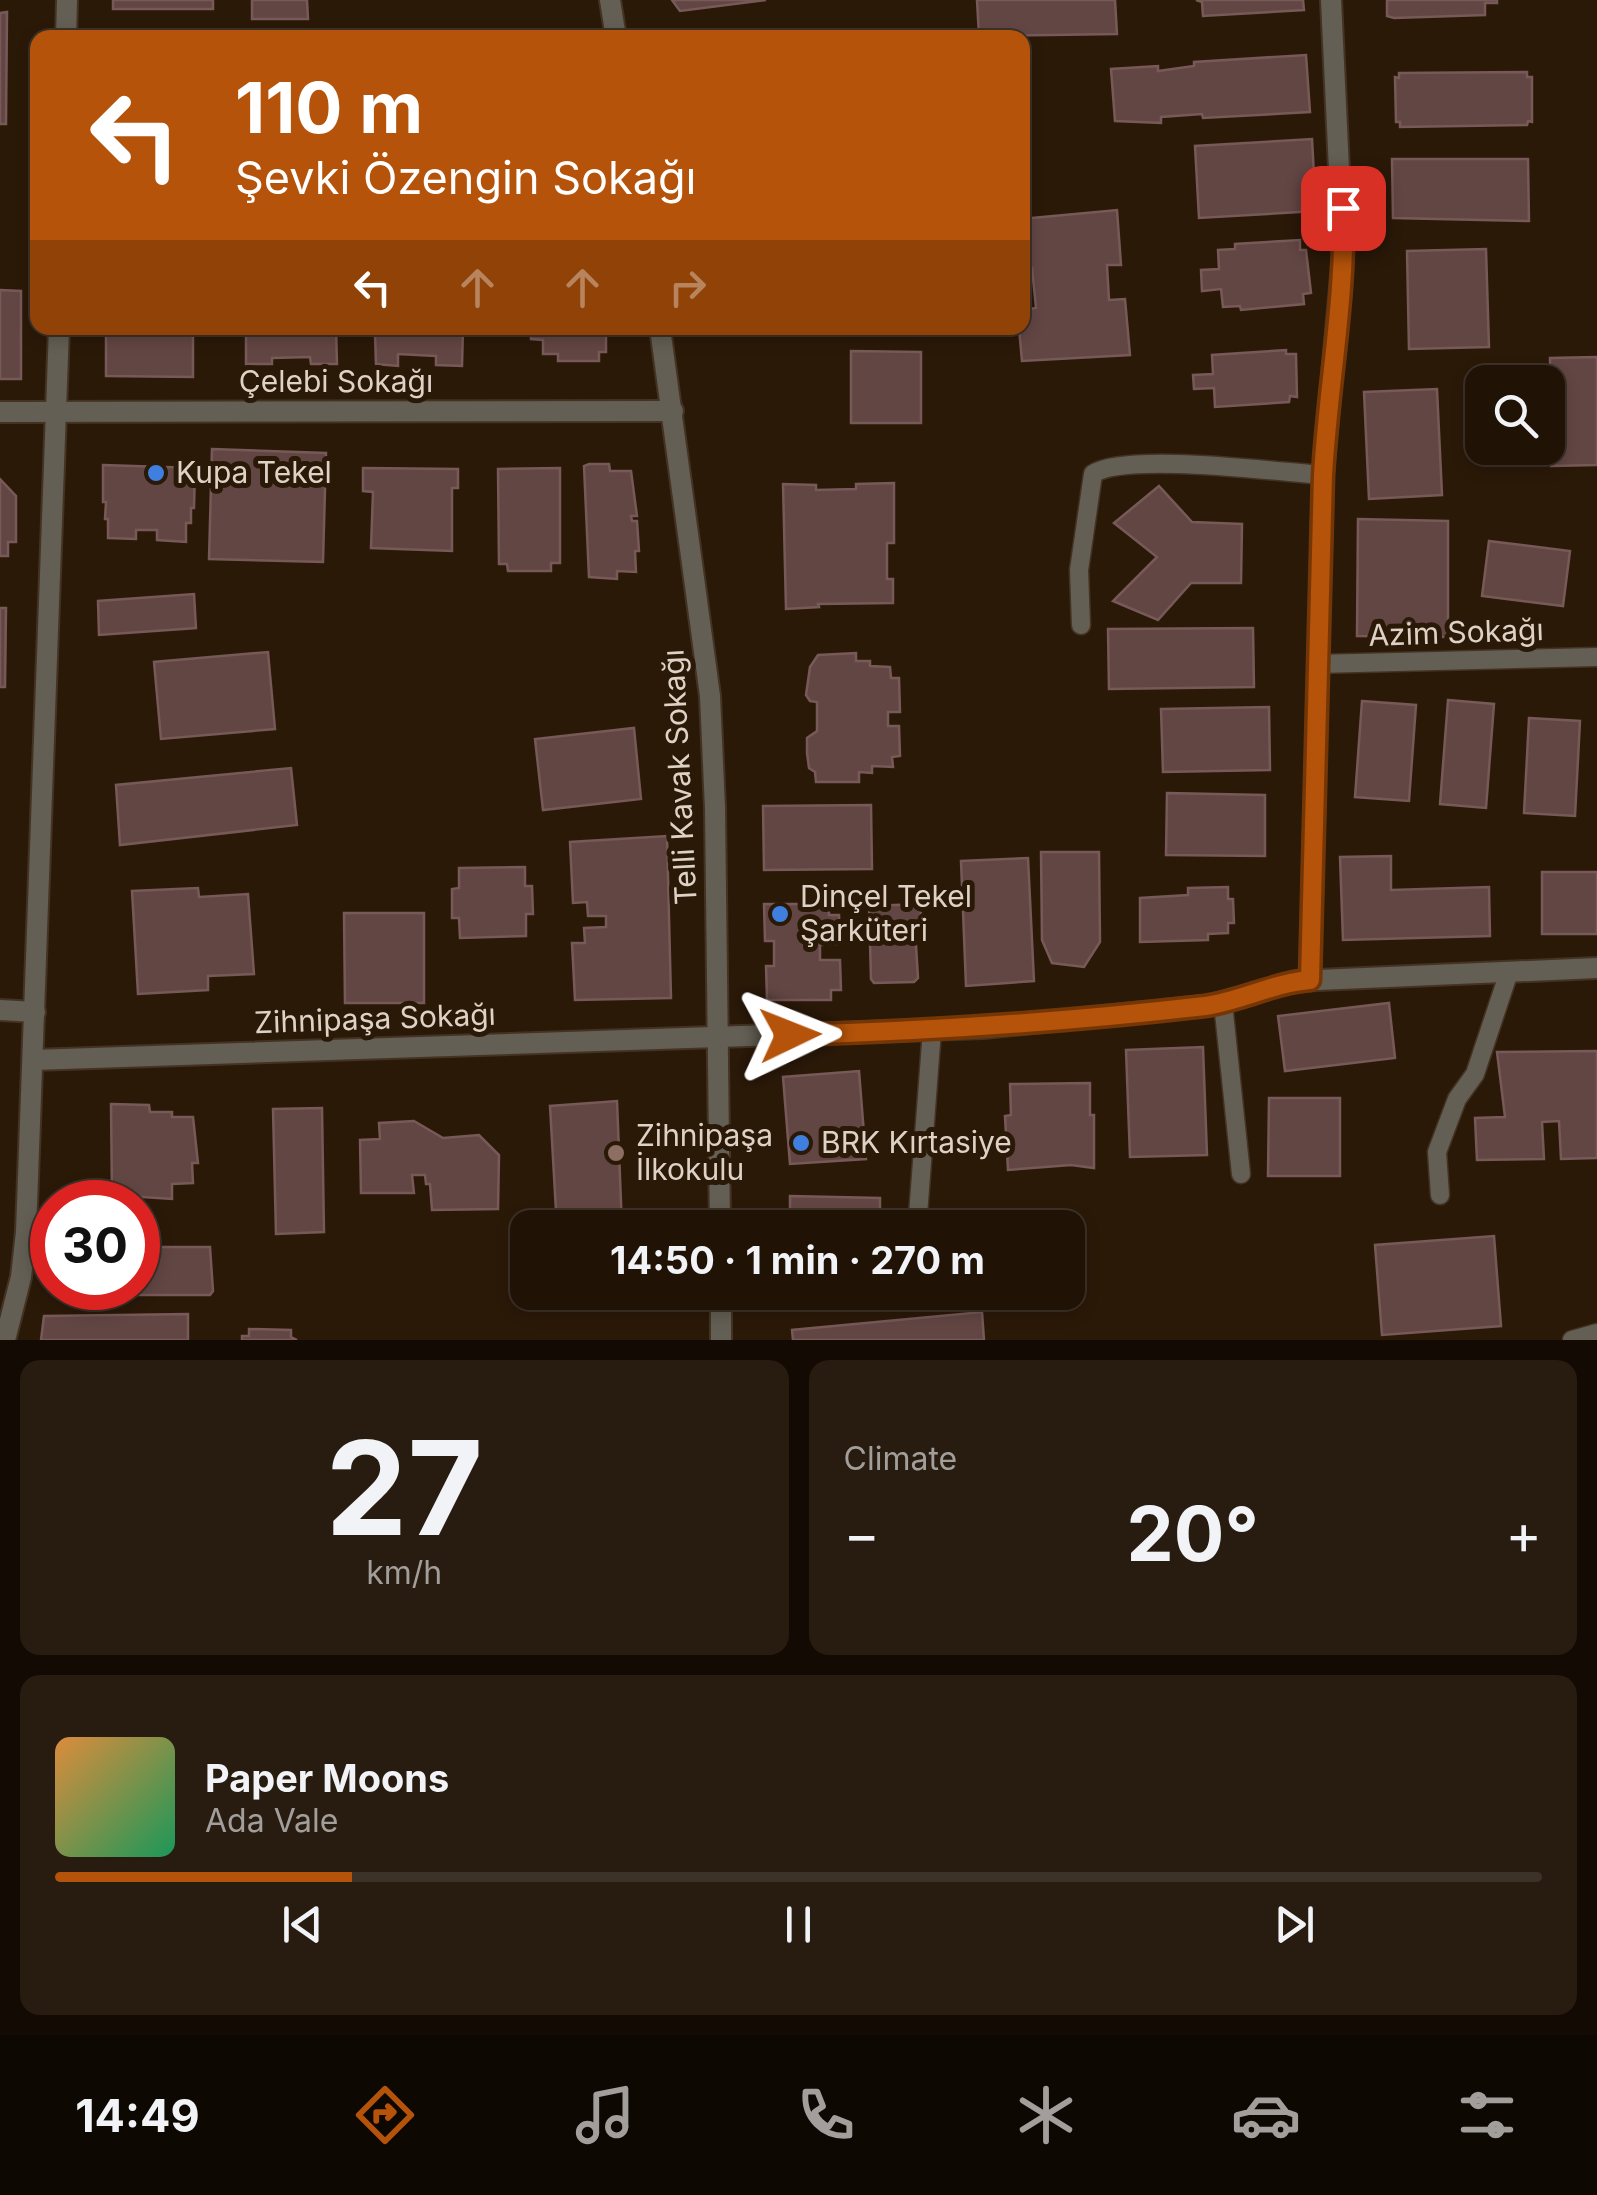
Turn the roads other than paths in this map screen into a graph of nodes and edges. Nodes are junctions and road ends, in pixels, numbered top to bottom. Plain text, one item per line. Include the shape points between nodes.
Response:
1 (67, 0) edge
2 (610, 0) edge
3 (1331, 0) edge
4 (66, 30) edge
5 (615, 30) edge
6 (59, 335) edge
7 (661, 335) edge
8 (673, 411) junction
9 (0, 412) edge
10 (57, 413) junction
11 (1323, 475) junction
12 (1081, 625) dead end
13 (1597, 657) edge
14 (1317, 664) junction
15 (1597, 968) edge
16 (1509, 972) junction
17 (1310, 980) junction
18 (1223, 1003) junction
19 (0, 1010) edge
20 (34, 1012) junction
21 (932, 1030) junction
22 (719, 1037) junction
23 (32, 1060) junction
24 (1241, 1174) dead end
25 (1440, 1195) dead end
26 (720, 1210) edge
27 (918, 1210) edge
28 (720, 1310) edge
29 (1597, 1332) edge
30 (5, 1340) edge
31 (721, 1340) edge
32 (1572, 1340) edge

1 - 4 street
2 - 5 street
3 - 11 street via 1344,236
6 - 10 street
7 - 8 street, Telli Kavak Sokağı
8 - 10 street, Çelebi Sokağı
8 - 22 street, Telli Kavak Sokağı via 711,709
9 - 10 street, Çelebi Sokağı
10 - 20 street
11 - 12 lane via 1169,464 1102,468 1093,474 1085,515
11 - 14 street
13 - 14 lane, Azim Sokağı
14 - 17 street
15 - 16 street, Zihnipaşa Sokağı
16 - 17 street, Zihnipaşa Sokağı
16 - 25 lane via 1475,1074 1457,1099 1437,1152
17 - 18 street, Zihnipaşa Sokağı
18 - 21 street, Zihnipaşa Sokağı
18 - 24 lane
19 - 20 street
20 - 23 street
21 - 22 street, Zihnipaşa Sokağı
21 - 27 lane
22 - 23 street, Zihnipaşa Sokağı
22 - 26 street, Telli Kavak Sokağı
23 - 30 street via 25,1248
28 - 31 street
29 - 32 lane

